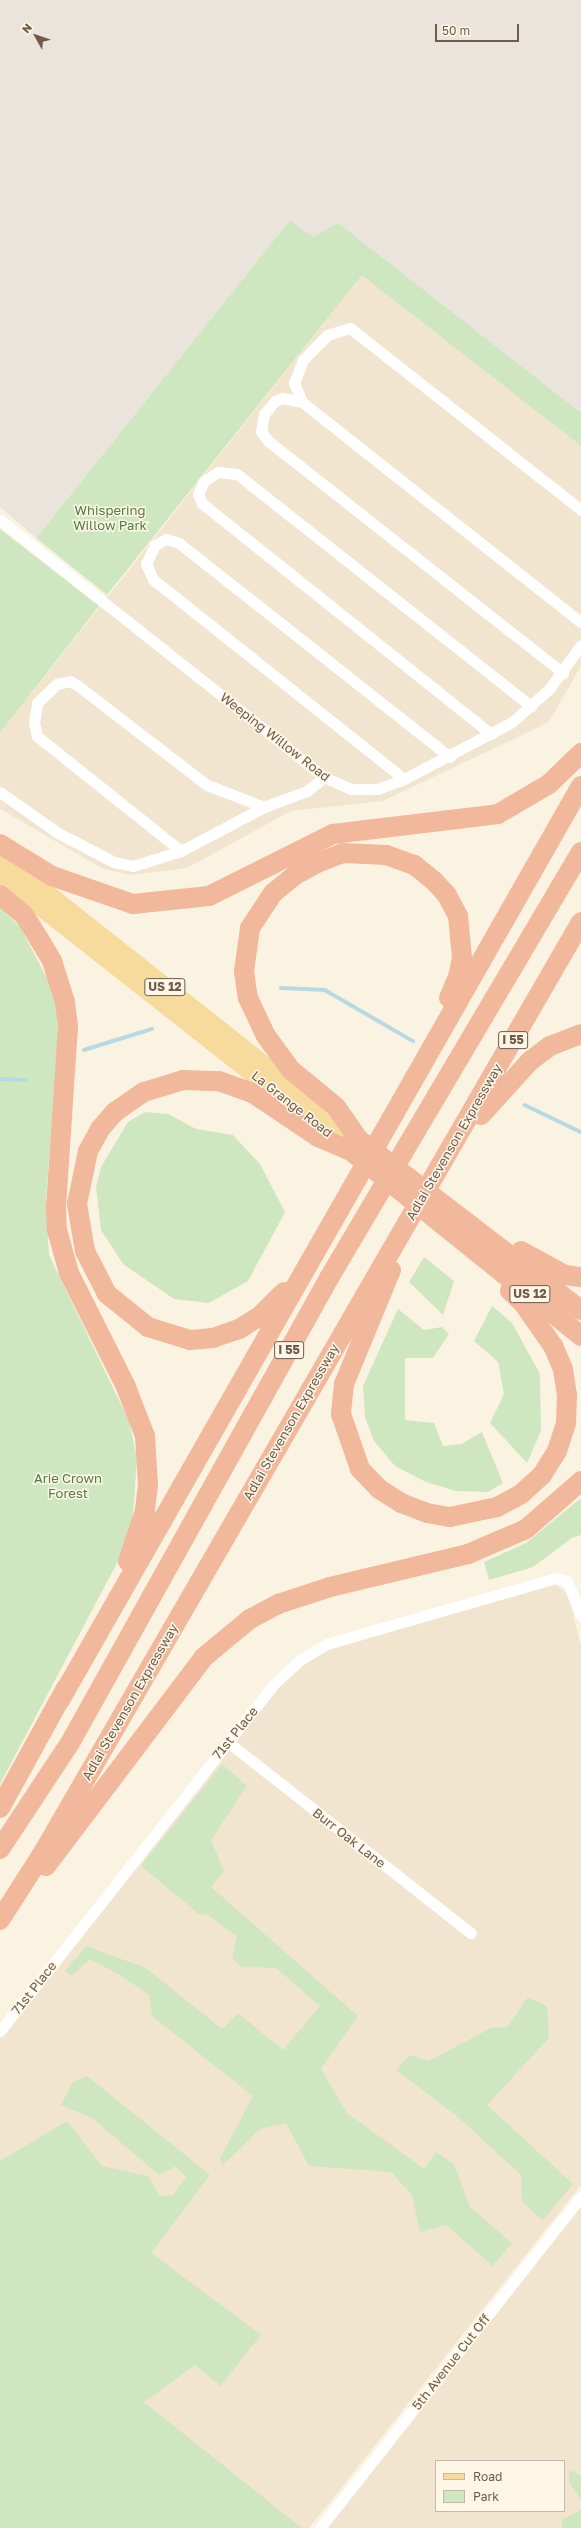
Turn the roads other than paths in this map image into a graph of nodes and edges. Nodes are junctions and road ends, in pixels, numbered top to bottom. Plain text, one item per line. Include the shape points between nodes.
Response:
1 (302, 402) junction
2 (581, 510) edge
3 (0, 520) edge
4 (581, 622) edge
5 (581, 645) edge
6 (563, 673) junction
7 (531, 706) junction
8 (491, 734) junction
9 (581, 753) edge
10 (450, 757) junction
11 (324, 777) junction
12 (404, 779) junction
13 (581, 786) edge
14 (0, 792) edge
15 (264, 806) junction
16 (0, 844) edge
17 (181, 851) junction
18 (581, 852) edge
19 (0, 856) edge
20 (0, 875) edge
21 (0, 895) edge
22 (581, 922) edge
23 (581, 1034) edge
24 (403, 1102) junction
25 (327, 1123) junction
26 (355, 1145) junction
27 (445, 1159) junction
28 (447, 1217) junction
29 (401, 1232) junction
30 (326, 1234) junction
31 (482, 1244) junction
32 (581, 1277) edge
33 (581, 1310) edge
34 (581, 1336) edge
35 (581, 1481) edge
36 (581, 1615) edge
37 (60, 1700) junction
38 (228, 1742) junction
39 (0, 1808) edge
40 (0, 1850) edge
41 (5, 1912) edge
42 (471, 1933) dead end
43 (0, 2031) edge
44 (581, 2196) edge
45 (320, 2528) edge

1 - 2 street via 294,383 303,360 327,335 350,328
1 - 4 street
1 - 6 street via 282,398 268,407 261,431 268,441
3 - 11 street, Weeping Willow Road
5 - 6 street, Weeping Willow Road
6 - 7 street, Weeping Willow Road
7 - 8 street, Weeping Willow Road
7 - 8 street via 236,474 218,472 204,481 198,494 202,503
8 - 10 street, Weeping Willow Road
9 - 16 highway via 549,784 498,814 333,834 209,896 133,904 52,876
10 - 12 street, Weeping Willow Road
10 - 12 street via 179,543 166,539 152,548 146,564 153,579
11 - 12 street, Weeping Willow Road via 351,789 363,790 377,789
11 - 15 street via 307,791
13 - 24 highway
14 - 17 street via 58,833 114,862 133,866
15 - 17 street
15 - 17 street via 206,785 77,685 70,681 57,684 37,703 34,723 37,736
18 - 40 highway, I 55 via 329,1278 70,1743
19 - 25 main road, La Grange Road / US 12
20 - 25 main road, La Grange Road / US 12
21 - 37 highway via 24,916 52,961 60,981 68,1026 56,1206 61,1253 137,1411 147,1457 146,1505 138,1536
22 - 27 highway, Adlai Stevenson Expressway / I 55
23 - 27 highway via 550,1046 530,1061
24 - 25 highway via 458,977 462,958 460,926 447,896 414,865 387,855 343,853 294,876 274,893 250,928 244,971 248,998 266,1036
24 - 30 highway
25 - 26 highway
25 - 26 highway
25 - 30 highway via 235,1086 202,1079 156,1086 125,1104 100,1129 84,1163 78,1211 80,1233 90,1264 107,1294 148,1327 190,1340 223,1335 260,1316 285,1291
26 - 28 highway
27 - 29 highway, Adlai Stevenson Expressway / I 55
28 - 31 highway
28 - 31 highway
29 - 31 highway via 387,1281 359,1341 344,1384 341,1414 360,1469 379,1489 401,1503 450,1517 497,1507 521,1494 542,1475 557,1451 566,1423 567,1395 563,1369 553,1346
29 - 41 highway, Adlai Stevenson Expressway / I 55
30 - 37 highway
31 - 32 highway via 532,1258 565,1275
31 - 33 highway, US 12
31 - 34 highway, US 12
35 - 41 highway via 526,1529 468,1554 330,1587 278,1604 229,1635 204,1657 181,1685 60,1849
36 - 38 street, 71st Place via 567,1581 555,1578 327,1644 300,1660 274,1684
37 - 39 highway
38 - 42 street, Burr Oak Lane
38 - 43 street, 71st Place
44 - 45 street, 5th Avenue Cut Off

